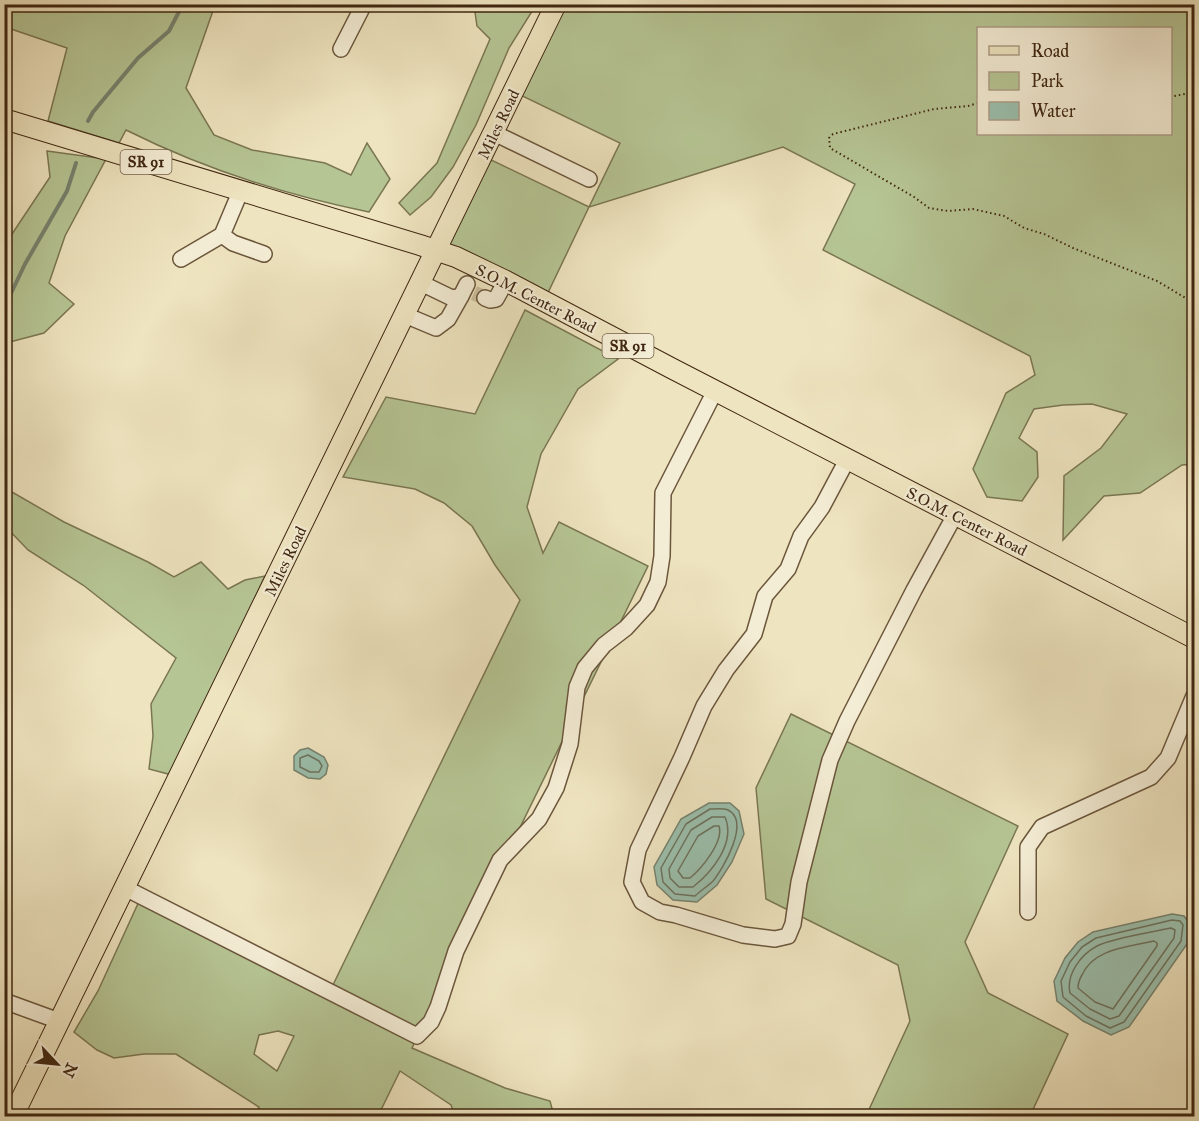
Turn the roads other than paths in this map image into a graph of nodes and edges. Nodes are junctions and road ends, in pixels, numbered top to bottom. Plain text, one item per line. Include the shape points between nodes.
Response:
1 (364, 4) edge
2 (556, 4) edge
3 (341, 49) dead end
4 (4, 119) edge
5 (494, 133) junction
6 (589, 179) dead end
7 (241, 190) junction
8 (222, 235) junction
9 (437, 250) junction
10 (264, 254) dead end
11 (181, 259) dead end
12 (476, 266) junction
13 (506, 281) junction
14 (421, 283) junction
15 (472, 293) junction
16 (405, 315) junction
17 (715, 391) junction
18 (848, 460) junction
19 (955, 515) junction
20 (1194, 638) edge
21 (1194, 696) edge
22 (125, 888) junction
23 (1028, 912) dead end
24 (4, 1001) edge
25 (59, 1021) junction
26 (13, 1116) edge

1 - 3 street
2 - 5 main road, Miles Road
4 - 7 main road, S.O.M. Center Road / SR 91
5 - 6 street
5 - 9 main road, Miles Road
7 - 8 street
7 - 9 main road, S.O.M. Center Road / SR 91
8 - 10 street
8 - 11 street
9 - 12 main road, S.O.M. Center Road / SR 91
9 - 14 main road, Miles Road
12 - 13 main road, S.O.M. Center Road / SR 91
12 - 15 street
13 - 15 street via 496,299
13 - 17 main road, S.O.M. Center Road / SR 91
14 - 15 street via 452,298
14 - 16 main road, Miles Road
15 - 16 street via 436,328
16 - 22 main road, Miles Road
17 - 18 main road, S.O.M. Center Road / SR 91
17 - 22 street via 663,493 658,582 646,605 585,668 577,687 570,744 556,788 539,819 500,860 456,951 431,1022 417,1036
18 - 19 main road, S.O.M. Center Road / SR 91
18 - 19 street via 801,536 788,569 765,596 754,634 704,706 638,850 632,882 648,907 743,935 776,939 788,936 830,760
19 - 20 main road, S.O.M. Center Road / SR 91
21 - 23 street via 1168,758 1151,777 1042,827 1028,847
22 - 25 main road, Miles Road
24 - 25 street
25 - 26 main road, Miles Road

